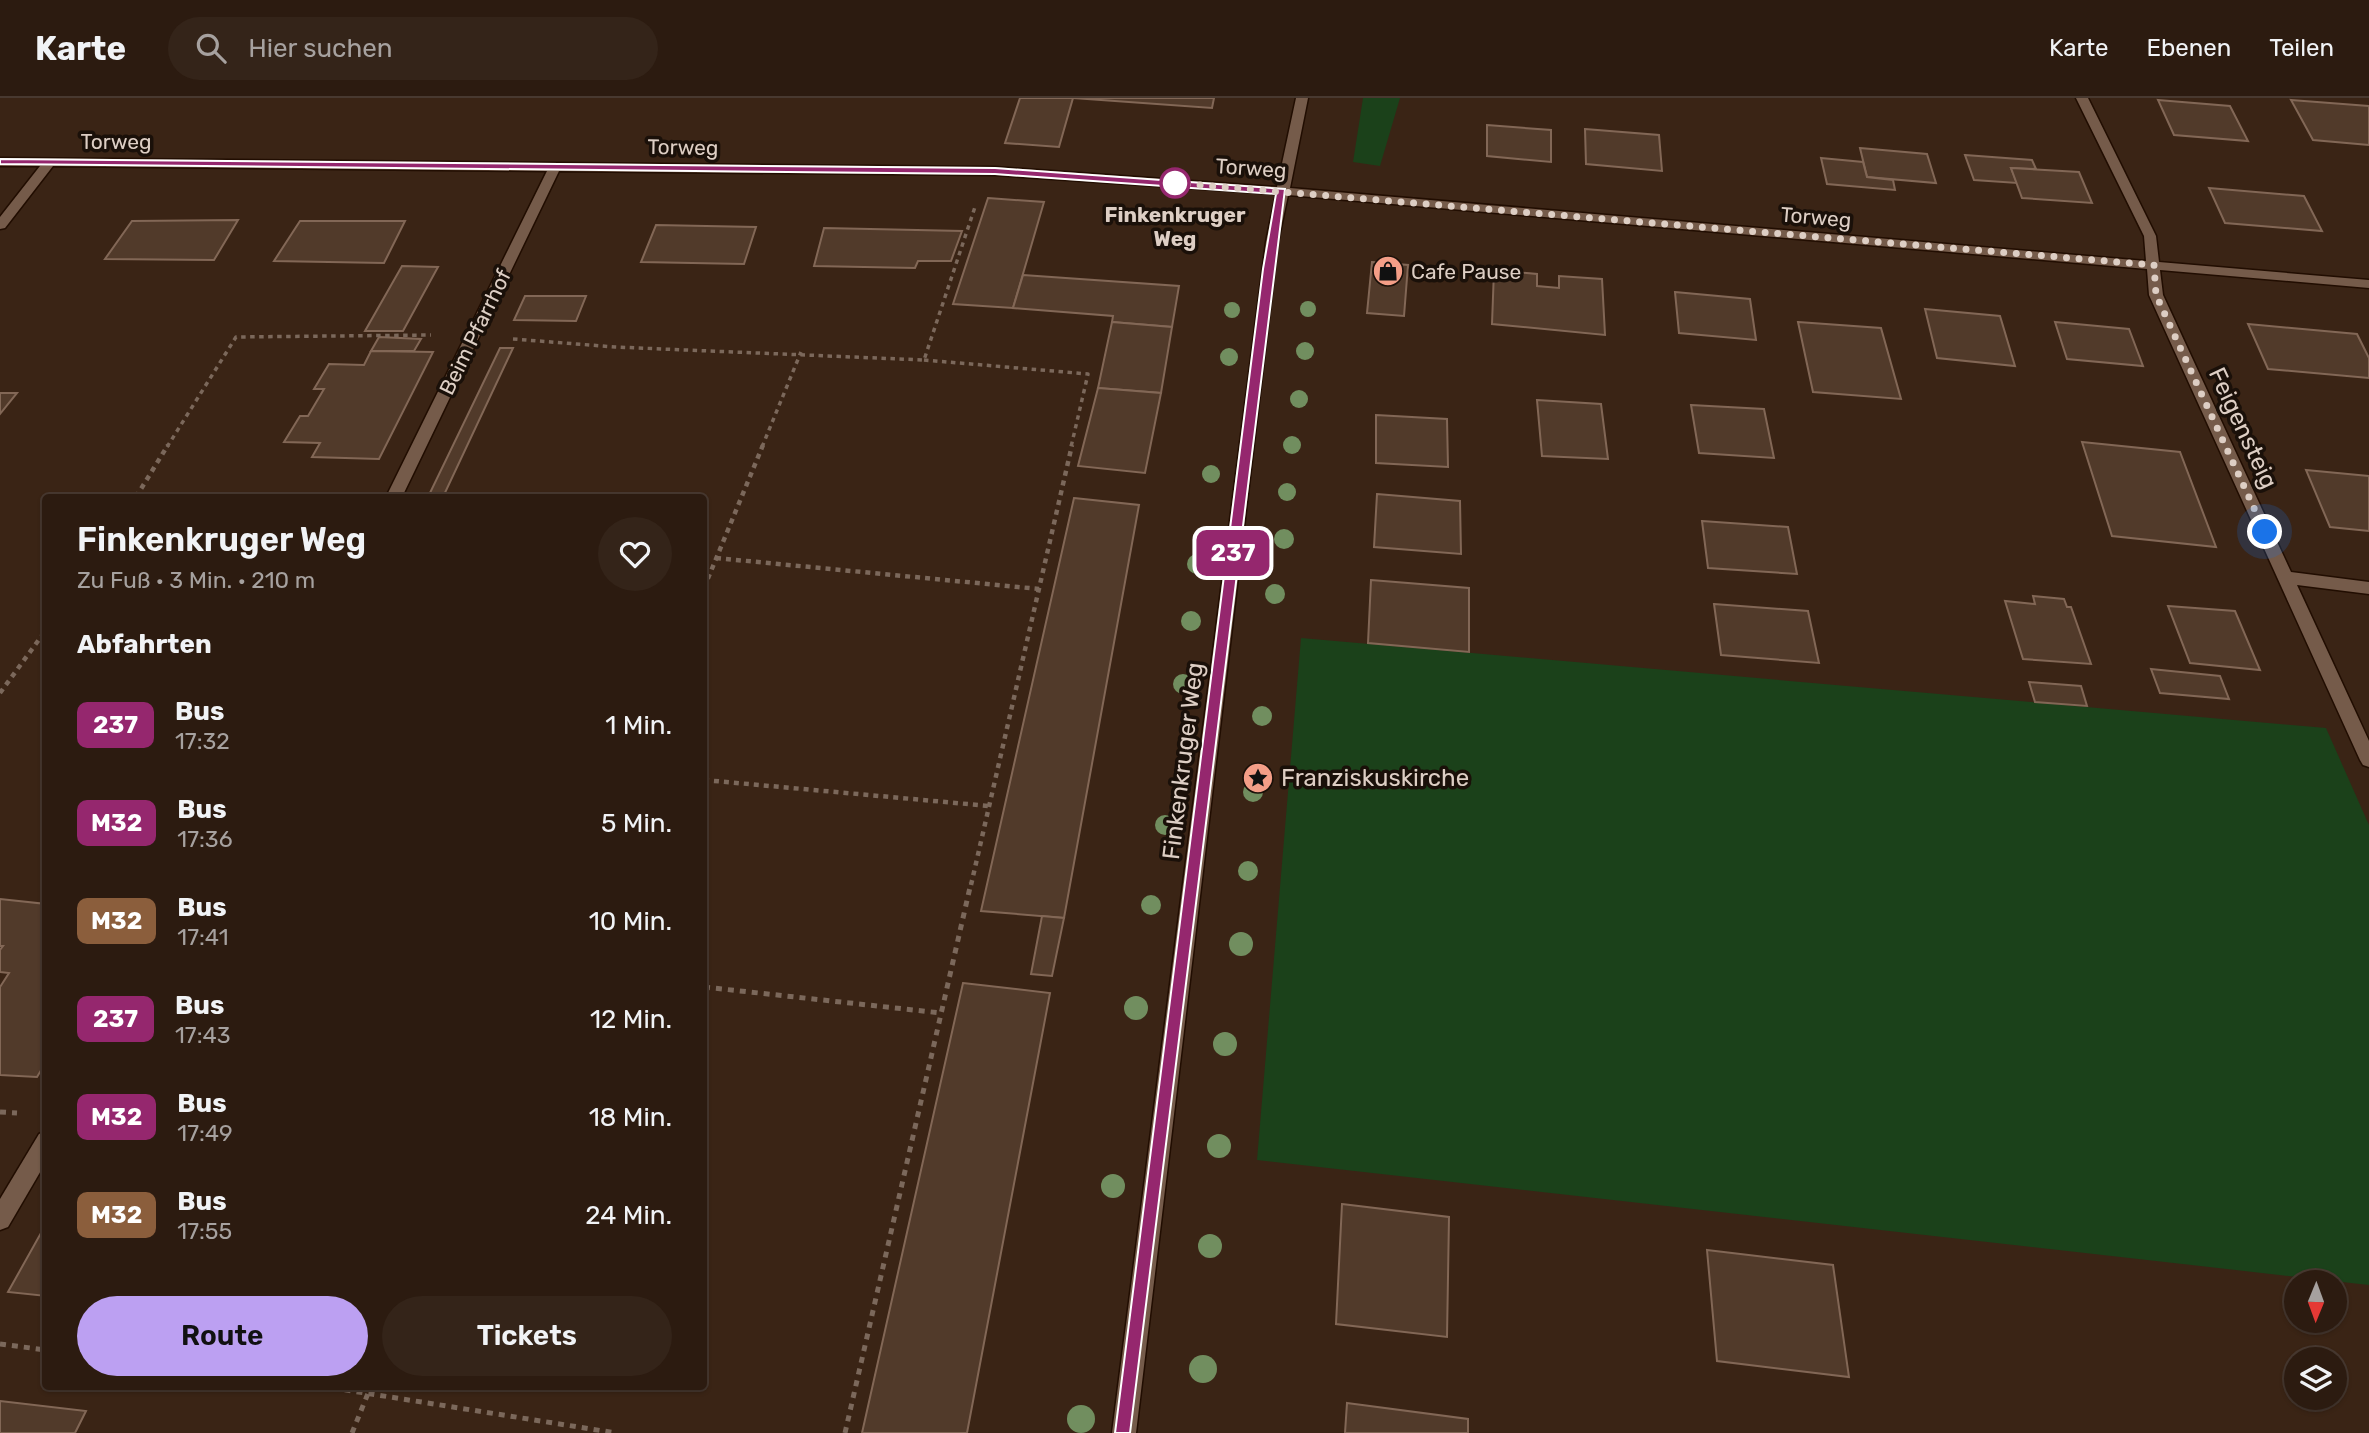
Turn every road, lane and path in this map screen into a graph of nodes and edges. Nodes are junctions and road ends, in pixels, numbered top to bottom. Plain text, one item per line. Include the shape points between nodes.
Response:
1 (1303, 98) edge
2 (2082, 98) edge
3 (0, 162) edge
4 (50, 162) junction
5 (555, 166) junction
6 (1281, 191) junction
7 (975, 206) dead end
8 (0, 225) edge
9 (2154, 265) junction
10 (2369, 284) edge
11 (474, 335) junction
12 (801, 352) junction
13 (924, 360) junction
14 (138, 494) edge
15 (395, 494) edge
16 (716, 558) junction
17 (2287, 578) junction
18 (707, 580) edge
19 (2369, 588) edge
20 (1038, 589) junction
21 (42, 635) edge
22 (0, 692) edge
23 (2369, 760) edge
24 (707, 780) edge
25 (989, 806) junction
26 (707, 986) edge
27 (941, 1013) junction
28 (42, 1148) edge
29 (0, 1219) edge
30 (0, 1344) edge
31 (42, 1349) edge
32 (370, 1390) edge
33 (376, 1390) edge
34 (352, 1433) edge
35 (616, 1433) edge
36 (845, 1433) edge
37 (1124, 1433) edge

1 - 6 street, Finkenkruger Weg
2 - 9 street, Feigensteig via 2150,236
3 - 4 street, Torweg
4 - 5 street, Torweg
4 - 8 street
5 - 6 street, Torweg via 995,171
5 - 11 street, Beim Pfarrhof
6 - 9 street, Torweg
6 - 37 street, Finkenkruger Weg
7 - 13 path
9 - 10 street, Torweg
9 - 17 street, Feigensteig via 2156,295
11 - 12 path via 573,345
11 - 14 path via 236,337
11 - 15 street, Beim Pfarrhof
12 - 13 path
12 - 16 path
13 - 20 path via 1088,374
16 - 18 path
16 - 20 path
17 - 19 street
17 - 23 street, Feigensteig
20 - 25 path
21 - 22 path
24 - 25 path
25 - 27 path
26 - 27 path
27 - 36 path
28 - 29 street
30 - 31 path
32 - 34 path
33 - 35 path

